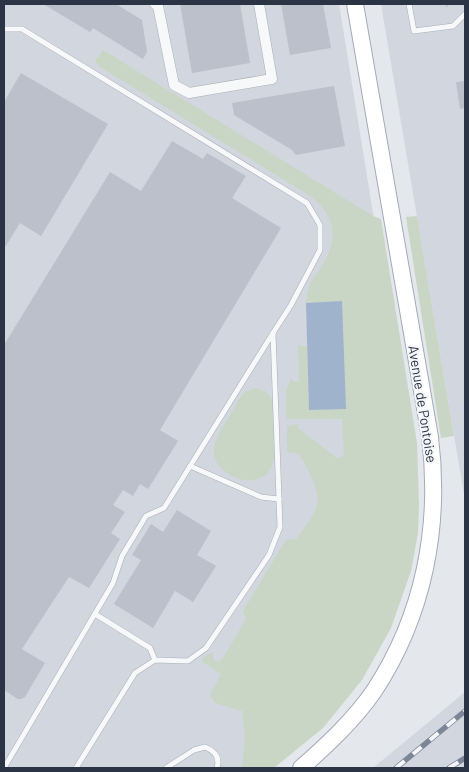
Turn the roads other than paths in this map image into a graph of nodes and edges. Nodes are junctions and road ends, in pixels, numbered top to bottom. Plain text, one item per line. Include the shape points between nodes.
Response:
1 (155, 4) edge
2 (259, 4) edge
3 (355, 4) edge
4 (410, 4) edge
5 (465, 14) edge
6 (4, 29) edge
7 (273, 333) junction
8 (190, 466) junction
9 (279, 499) junction
10 (95, 614) junction
11 (155, 660) junction
12 (4, 768) edge
13 (76, 768) edge
14 (166, 768) edge
15 (217, 768) edge
16 (301, 768) edge

1 - 2 street via 174,85 189,93 272,79
3 - 16 main road, Avenue de Pontoise via 430,437 434,477 432,529 426,570 415,608 384,674 373,692 331,741
4 - 5 lane via 414,31 453,26
6 - 7 lane via 22,29 308,203 320,225 320,250
7 - 8 lane
7 - 9 lane
8 - 9 lane via 261,497
8 - 10 lane via 164,508 146,516 122,556 113,583
9 - 11 lane via 280,527 269,555 206,648 188,661
10 - 11 lane via 150,648
10 - 12 lane
11 - 13 lane via 134,673
14 - 15 lane via 199,747 205,747 215,753

